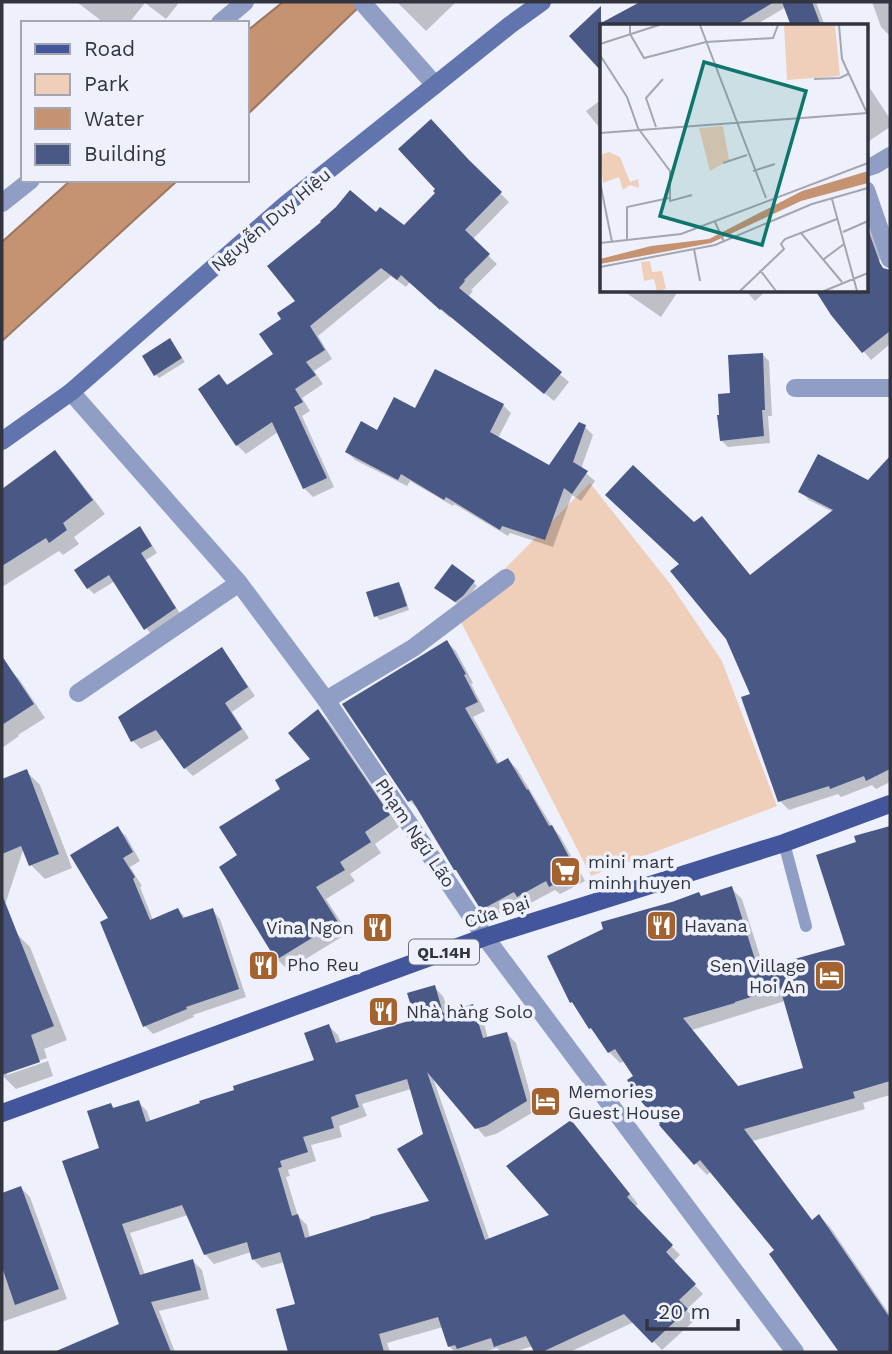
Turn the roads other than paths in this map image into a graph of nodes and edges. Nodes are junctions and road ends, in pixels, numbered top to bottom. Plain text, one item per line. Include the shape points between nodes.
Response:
1 (245, 2) edge
2 (362, 2) edge
3 (542, 2) edge
4 (222, 21) edge
5 (435, 85) junction
6 (890, 156) edge
7 (868, 167) edge
8 (28, 182) edge
9 (868, 196) edge
10 (2, 203) edge
11 (890, 258) edge
12 (795, 388) dead end
13 (890, 388) edge
14 (71, 392) junction
15 (2, 441) edge
16 (506, 578) dead end
17 (239, 583) junction
18 (78, 693) dead end
19 (326, 701) junction
20 (890, 804) edge
21 (784, 844) junction
22 (806, 926) dead end
23 (485, 937) junction
24 (2, 1113) edge
25 (795, 1352) edge

1 - 4 street
2 - 5 street
3 - 5 main road, Nguyễn Duy Hiệu
5 - 14 main road, Nguyễn Duy Hiệu via 285,205
6 - 7 street
8 - 10 street
9 - 11 street
12 - 13 street
14 - 15 main road, Nguyễn Duy Hiệu
14 - 17 street, Phạm Ngũ Lão
16 - 19 street via 414,648
17 - 18 street
17 - 19 street, Phạm Ngũ Lão
19 - 23 street, Phạm Ngũ Lão
20 - 21 main road, Cửa Đại / QL.14H
21 - 22 lane
21 - 23 main road, Cửa Đại / QL.14H
23 - 24 main road, Cửa Đại / QL.14H
23 - 25 street, Phạm Ngũ Lão

